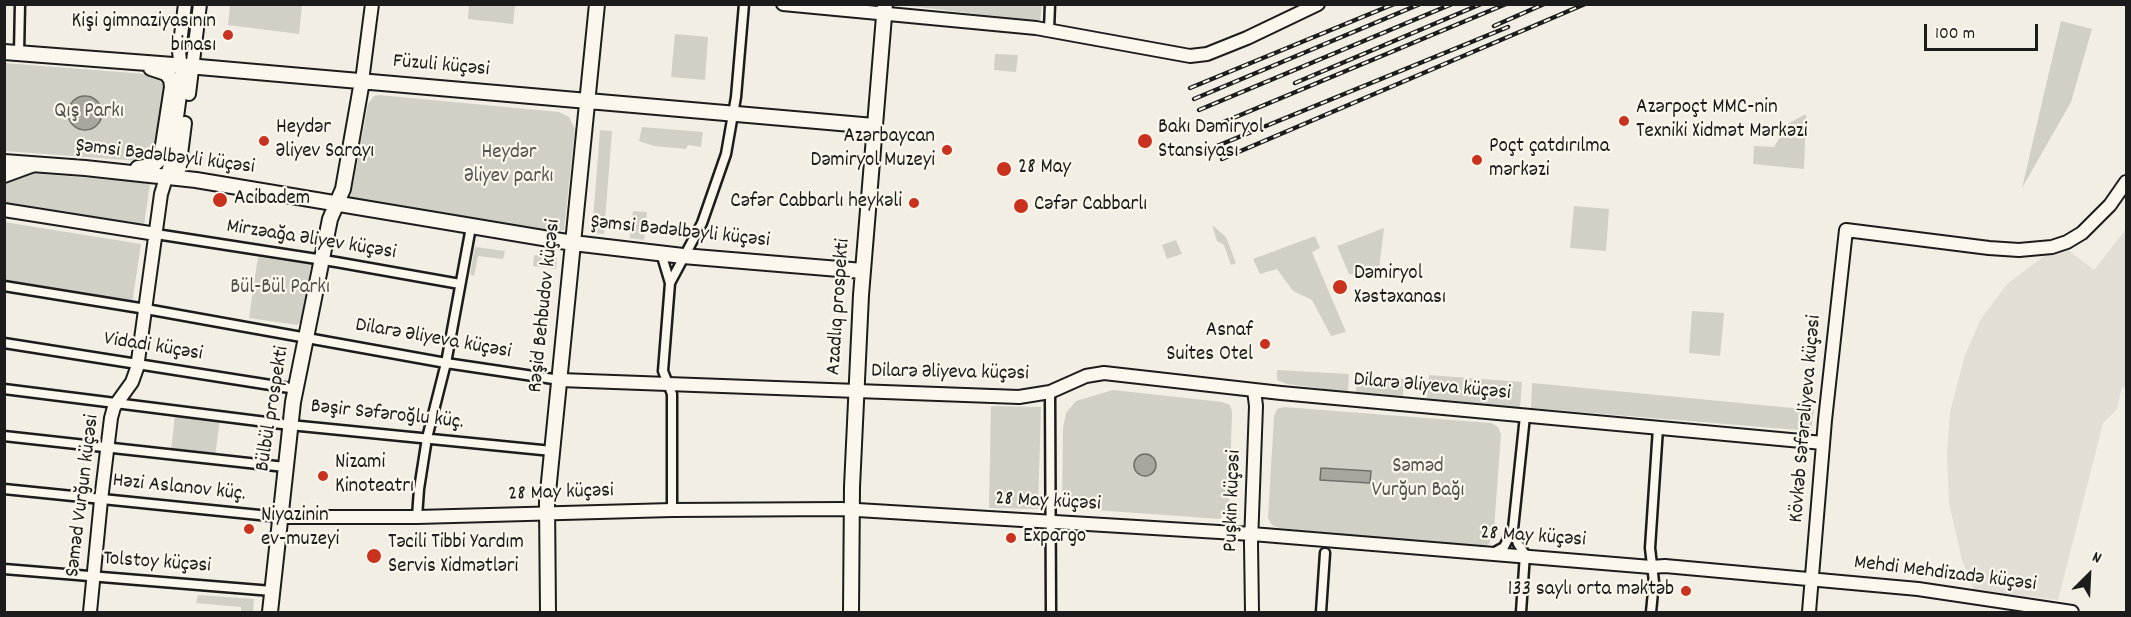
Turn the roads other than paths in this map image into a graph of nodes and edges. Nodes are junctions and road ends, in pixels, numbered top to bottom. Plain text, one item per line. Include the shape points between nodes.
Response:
1 (20, 4) edge
2 (185, 4) edge
3 (200, 4) edge
4 (372, 4) edge
5 (597, 4) edge
6 (744, 4) edge
7 (783, 4) edge
8 (1050, 4) edge
9 (1318, 4) edge
10 (885, 9) edge
11 (1048, 30) junction
12 (4, 52) edge
13 (19, 53) junction
14 (106, 59) junction
15 (186, 66) junction
16 (362, 81) junction
17 (587, 100) junction
18 (734, 113) junction
19 (874, 126) junction
20 (4, 162) edge
21 (34, 164) junction
22 (85, 168) junction
23 (4, 176) edge
24 (168, 177) junction
25 (2127, 182) edge
26 (334, 209) junction
27 (4, 210) edge
28 (471, 227) junction
29 (156, 234) junction
30 (573, 243) junction
31 (661, 253) junction
32 (683, 256) junction
33 (323, 260) junction
34 (863, 271) junction
35 (670, 283) junction
36 (460, 284) junction
37 (4, 286) edge
38 (146, 309) junction
39 (306, 338) junction
40 (4, 343) edge
41 (446, 363) junction
42 (138, 364) junction
43 (560, 380) junction
44 (669, 384) junction
45 (4, 389) edge
46 (296, 389) junction
47 (1254, 390) junction
48 (856, 392) junction
49 (1050, 392) junction
50 (118, 403) junction
51 (1524, 416) junction
52 (290, 425) junction
53 (1658, 428) junction
54 (4, 436) edge
55 (427, 438) junction
56 (1824, 443) junction
57 (107, 447) junction
58 (552, 451) junction
59 (285, 467) junction
60 (4, 489) edge
61 (101, 500) junction
62 (672, 510) junction
63 (852, 510) junction
64 (546, 515) junction
65 (279, 517) junction
66 (417, 517) junction
67 (1050, 523) junction
68 (1513, 529) junction
69 (1252, 534) junction
70 (1325, 553) dead end
71 (1490, 554) junction
72 (1525, 556) junction
73 (1651, 567) junction
74 (4, 569) edge
75 (93, 578) junction
76 (1812, 580) junction
77 (272, 591) junction
78 (90, 612) edge
79 (270, 612) edge
80 (548, 612) edge
81 (851, 612) edge
82 (1051, 612) edge
83 (1252, 612) edge
84 (1321, 612) edge
85 (1521, 612) edge
86 (1652, 612) edge
87 (1809, 612) edge
88 (2072, 612) edge

1 - 13 street
2 - 15 main road, Səməd Vurğun küçəsi via 179,47
3 - 15 main road, Səməd Vurğun küçəsi
4 - 16 main road
5 - 17 main road, Rəşid Behbudov küçəsi
6 - 18 street
7 - 10 main road
8 - 11 street
9 - 11 main road via 1247,38 1191,56
10 - 11 main road
10 - 19 main road, Azadlıq prospekti
12 - 13 main road, Füzuli küçəsi
13 - 14 main road, Füzuli küçəsi
14 - 15 main road, Füzuli küçəsi
14 - 22 main road via 156,69 171,79 162,153 150,167
15 - 16 main road, Füzuli küçəsi
15 - 24 main road, Səməd Vurğun küçəsi via 179,170
16 - 17 main road, Füzuli küçəsi
16 - 26 main road, Bülbül prospekti via 343,189
17 - 18 main road, Füzuli küçəsi
17 - 30 main road, Rəşid Behbudov küçəsi
18 - 19 main road, Füzuli küçəsi
18 - 32 street via 716,185 701,226
19 - 34 main road, Azadlıq prospekti
20 - 21 main road, Şəmsi Bədəlbəyli küçəsi
21 - 22 main road, Şəmsi Bədəlbəyli küçəsi
21 - 23 main road
22 - 24 main road, Şəmsi Bədəlbəyli küçəsi
24 - 26 main road, Şəmsi Bədəlbəyli küçəsi via 321,201
24 - 29 main road, Səməd Vurğun küçəsi via 161,194
25 - 56 main road, Kövkəb Səfərəliyeva küçəsi via 2082,233 2052,247 1989,248 1846,230
26 - 28 main road, Şəmsi Bədəlbəyli küçəsi via 352,207
26 - 33 main road, Bülbül prospekti
27 - 29 main road
28 - 30 main road, Şəmsi Bədəlbəyli küçəsi
28 - 36 street
29 - 33 street, Mirzəağa Əliyev küçəsi
29 - 38 main road, Səməd Vurğun küçəsi
30 - 31 main road, Şəmsi Bədəlbəyli küçəsi
30 - 43 main road, Rəşid Behbudov küçəsi
31 - 32 main road, Şəmsi Bədəlbəyli küçəsi
31 - 35 street
32 - 34 main road, Şəmsi Bədəlbəyli küçəsi
32 - 35 street
33 - 36 street, Mirzəağa Əliyev küçəsi
33 - 39 main road, Bülbül prospekti
34 - 48 main road, Azadlıq prospekti
35 - 44 street via 663,371
36 - 41 street
37 - 38 street, Dilarə Əliyeva küçəsi
38 - 39 street, Dilarə Əliyeva küçəsi
38 - 42 main road, Səməd Vurğun küçəsi
39 - 41 street, Dilarə Əliyeva küçəsi
39 - 46 main road, Bülbül prospekti
40 - 42 street, Vidadi küçəsi
41 - 43 street, Dilarə Əliyeva küçəsi
41 - 55 street
42 - 46 street, Vidadi küçəsi
42 - 50 main road, Səməd Vurğun küçəsi
43 - 44 main road, Dilarə Əliyeva küçəsi
43 - 58 main road, Rəşid Behbudov küçəsi
44 - 48 main road, Dilarə Əliyeva küçəsi
44 - 62 street
45 - 50 street, Bəşir Səfəroğlu küç.
46 - 52 main road, Bülbül prospekti
47 - 49 main road, Dilarə Əliyeva küçəsi via 1104,373 1086,376
47 - 51 main road, Dilarə Əliyeva küçəsi
47 - 69 main road, Puşkin küçəsi
48 - 49 main road, Dilarə Əliyeva küçəsi via 1019,397
48 - 63 main road, Azadlıq prospekti
49 - 67 street
50 - 52 street, Bəşir Səfəroğlu küç.
50 - 57 main road, Səməd Vurğun küçəsi via 111,418
51 - 53 main road, Dilarə Əliyeva küçəsi
51 - 68 street
52 - 55 street, Bəşir Səfəroğlu küç.
52 - 59 main road, Bülbül prospekti
53 - 56 main road, Dilarə Əliyeva küçəsi
53 - 73 street
54 - 57 street
55 - 58 street, Bəşir Səfəroğlu küç.
55 - 66 street
56 - 76 main road, Kövkəb Səfərəliyeva küçəsi
57 - 59 street
57 - 61 main road, Səməd Vurğun küçəsi
58 - 64 main road, Rəşid Behbudov küçəsi
59 - 65 main road, Bülbül prospekti
60 - 61 street, Həzi Aslanov küç.
61 - 65 street, Həzi Aslanov küç.
61 - 75 main road, Səməd Vurğun küçəsi
62 - 63 main road, 28 May küçəsi
62 - 64 main road, 28 May küçəsi
63 - 67 main road, 28 May küçəsi
63 - 81 main road, Azadlıq prospekti
64 - 66 main road, 28 May küçəsi
64 - 80 main road, Rəşid Behbudov küçəsi
65 - 66 main road, 28 May küçəsi
65 - 77 main road, Bülbül prospekti
67 - 69 main road, 28 May küçəsi
67 - 82 street
68 - 71 street via 1504,547
68 - 72 street
69 - 71 main road, 28 May küçəsi
69 - 83 main road, Puşkin küçəsi
70 - 84 street
71 - 72 main road, 28 May küçəsi
72 - 73 main road, 28 May küçəsi
72 - 85 street
73 - 76 main road, 28 May küçəsi
73 - 86 street
74 - 75 street, Tolstoy küçəsi
75 - 77 street, Tolstoy küçəsi
75 - 78 main road, Səməd Vurğun küçəsi
76 - 87 main road, Kövkəb Səfərəliyeva küçəsi
76 - 88 main road, Mehdi Mehdizadə küçəsi via 1918,589
77 - 79 main road, Bülbül prospekti

